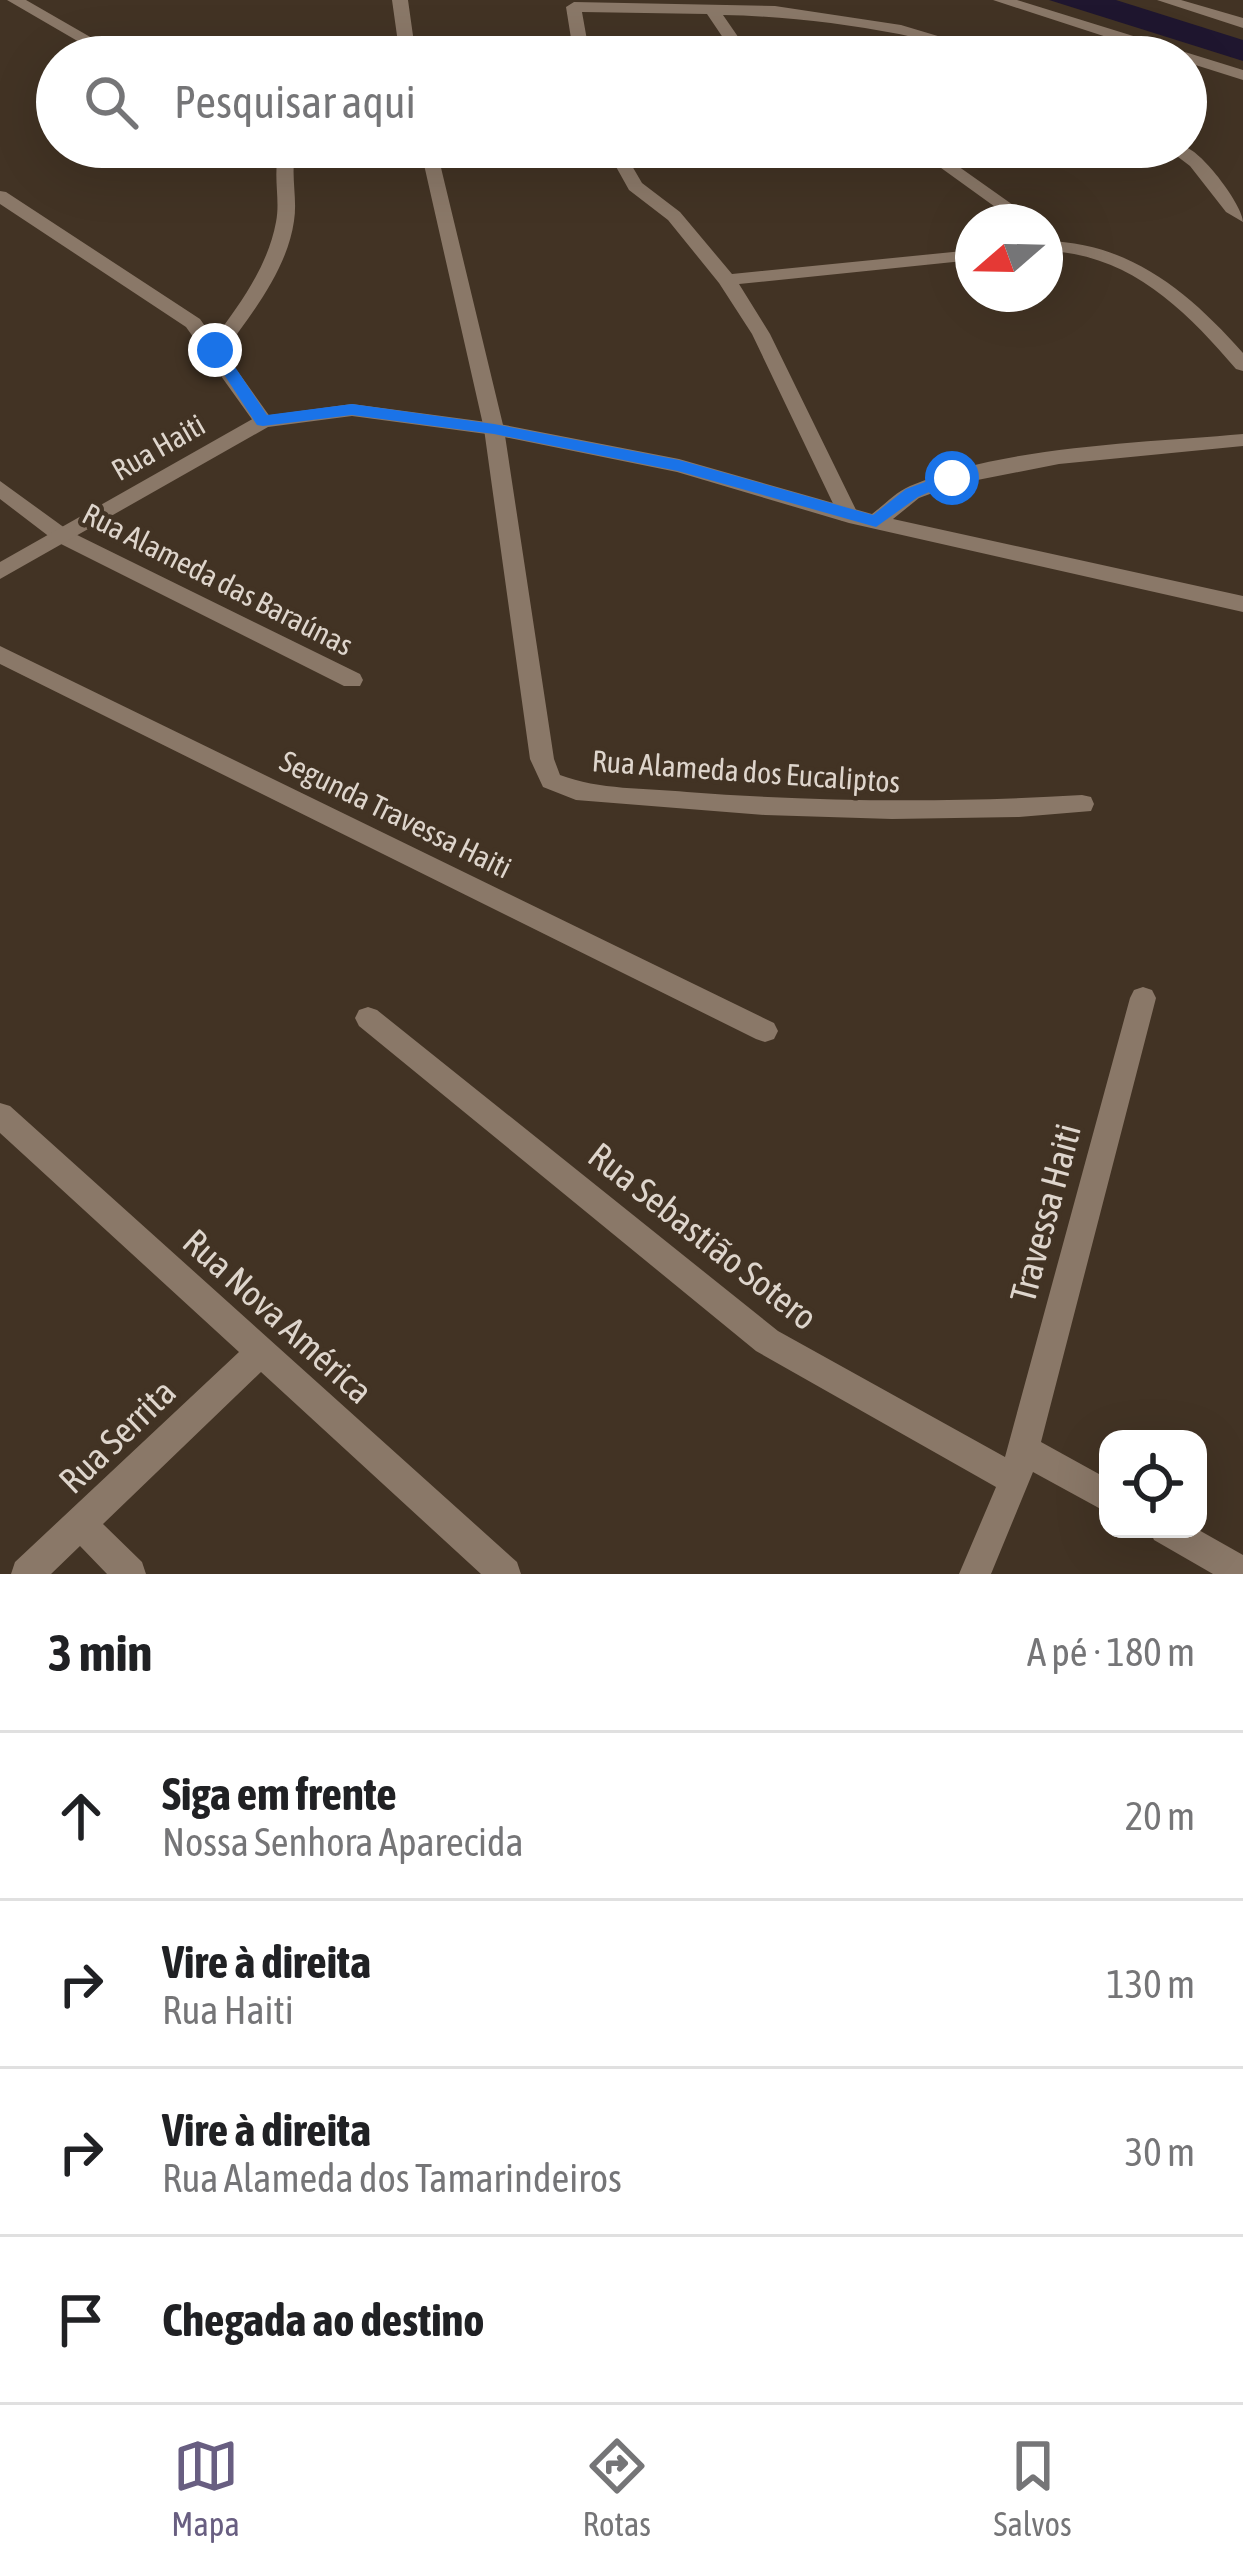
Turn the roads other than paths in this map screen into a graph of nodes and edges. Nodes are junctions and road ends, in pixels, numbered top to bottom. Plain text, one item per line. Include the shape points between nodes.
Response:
1 (15, 0) edge
2 (400, 0) edge
3 (1001, 0) edge
4 (1165, 0) edge
5 (710, 7) junction
6 (1243, 23) edge
7 (79, 36) edge
8 (405, 36) edge
9 (579, 36) edge
10 (730, 36) edge
11 (923, 36) edge
12 (1117, 36) edge
13 (1207, 64) edge
14 (1243, 75) edge
15 (282, 168) edge
16 (433, 168) edge
17 (625, 168) edge
18 (950, 168) edge
19 (1204, 168) edge
20 (0, 196) edge
21 (1002, 204) edge
22 (1243, 217) edge
23 (1063, 246) edge
24 (955, 256) edge
25 (728, 280) junction
26 (215, 350) junction
27 (1243, 365) edge
28 (263, 421) junction
29 (494, 429) junction
30 (1243, 440) edge
31 (0, 488) edge
32 (849, 516) junction
33 (876, 522) junction
34 (62, 536) junction
35 (0, 572) edge
36 (1243, 604) edge
37 (0, 654) edge
38 (352, 680) dead end
39 (1082, 804) dead end
40 (1143, 998) dead end
41 (368, 1018) dead end
42 (765, 1031) dead end
43 (0, 1115) edge
44 (260, 1353) junction
45 (1019, 1464) junction
46 (1099, 1494) edge
47 (82, 1525) junction
48 (1181, 1538) edge
49 (1243, 1573) edge
50 (27, 1574) edge
51 (130, 1574) edge
52 (505, 1574) edge
53 (975, 1574) edge

1 - 7 street
2 - 8 street
3 - 12 street
4 - 6 street
5 - 9 street via 574,7
5 - 10 street
5 - 11 street
13 - 14 street
15 - 26 street via 286,211 278,245
16 - 29 street, Rua Alameda dos Eucaliptos
17 - 25 street
18 - 21 street
19 - 22 street via 1220,199
20 - 26 street via 193,323
23 - 27 street via 1129,266 1191,310
24 - 25 street
25 - 32 street
26 - 28 street
28 - 29 street, Rua Haiti via 352,410
28 - 34 street, Rua Haiti
29 - 32 street, Rua Haiti via 679,466
29 - 39 street, Rua Alameda dos Eucaliptos via 551,781 638,798 890,811
30 - 33 street via 1059,457 952,478 912,493
31 - 34 street, Rua Alameda das Baraúnas
32 - 33 street, Rua Haiti
33 - 36 street, Rua Haiti
34 - 35 street, Rua Haiti
34 - 38 street, Rua Alameda das Baraúnas
37 - 42 street, Segunda Travessa Haiti
40 - 45 street, Travessa Haiti
41 - 45 street, Rua Sebastião Sotero via 767,1341
43 - 44 street, Rua Nova América
44 - 47 street, Rua Serrita
44 - 52 street, Rua Nova América
45 - 46 street, Rua Sebastião Sotero
45 - 53 street
47 - 50 street, Rua Serrita
47 - 51 street
48 - 49 street

